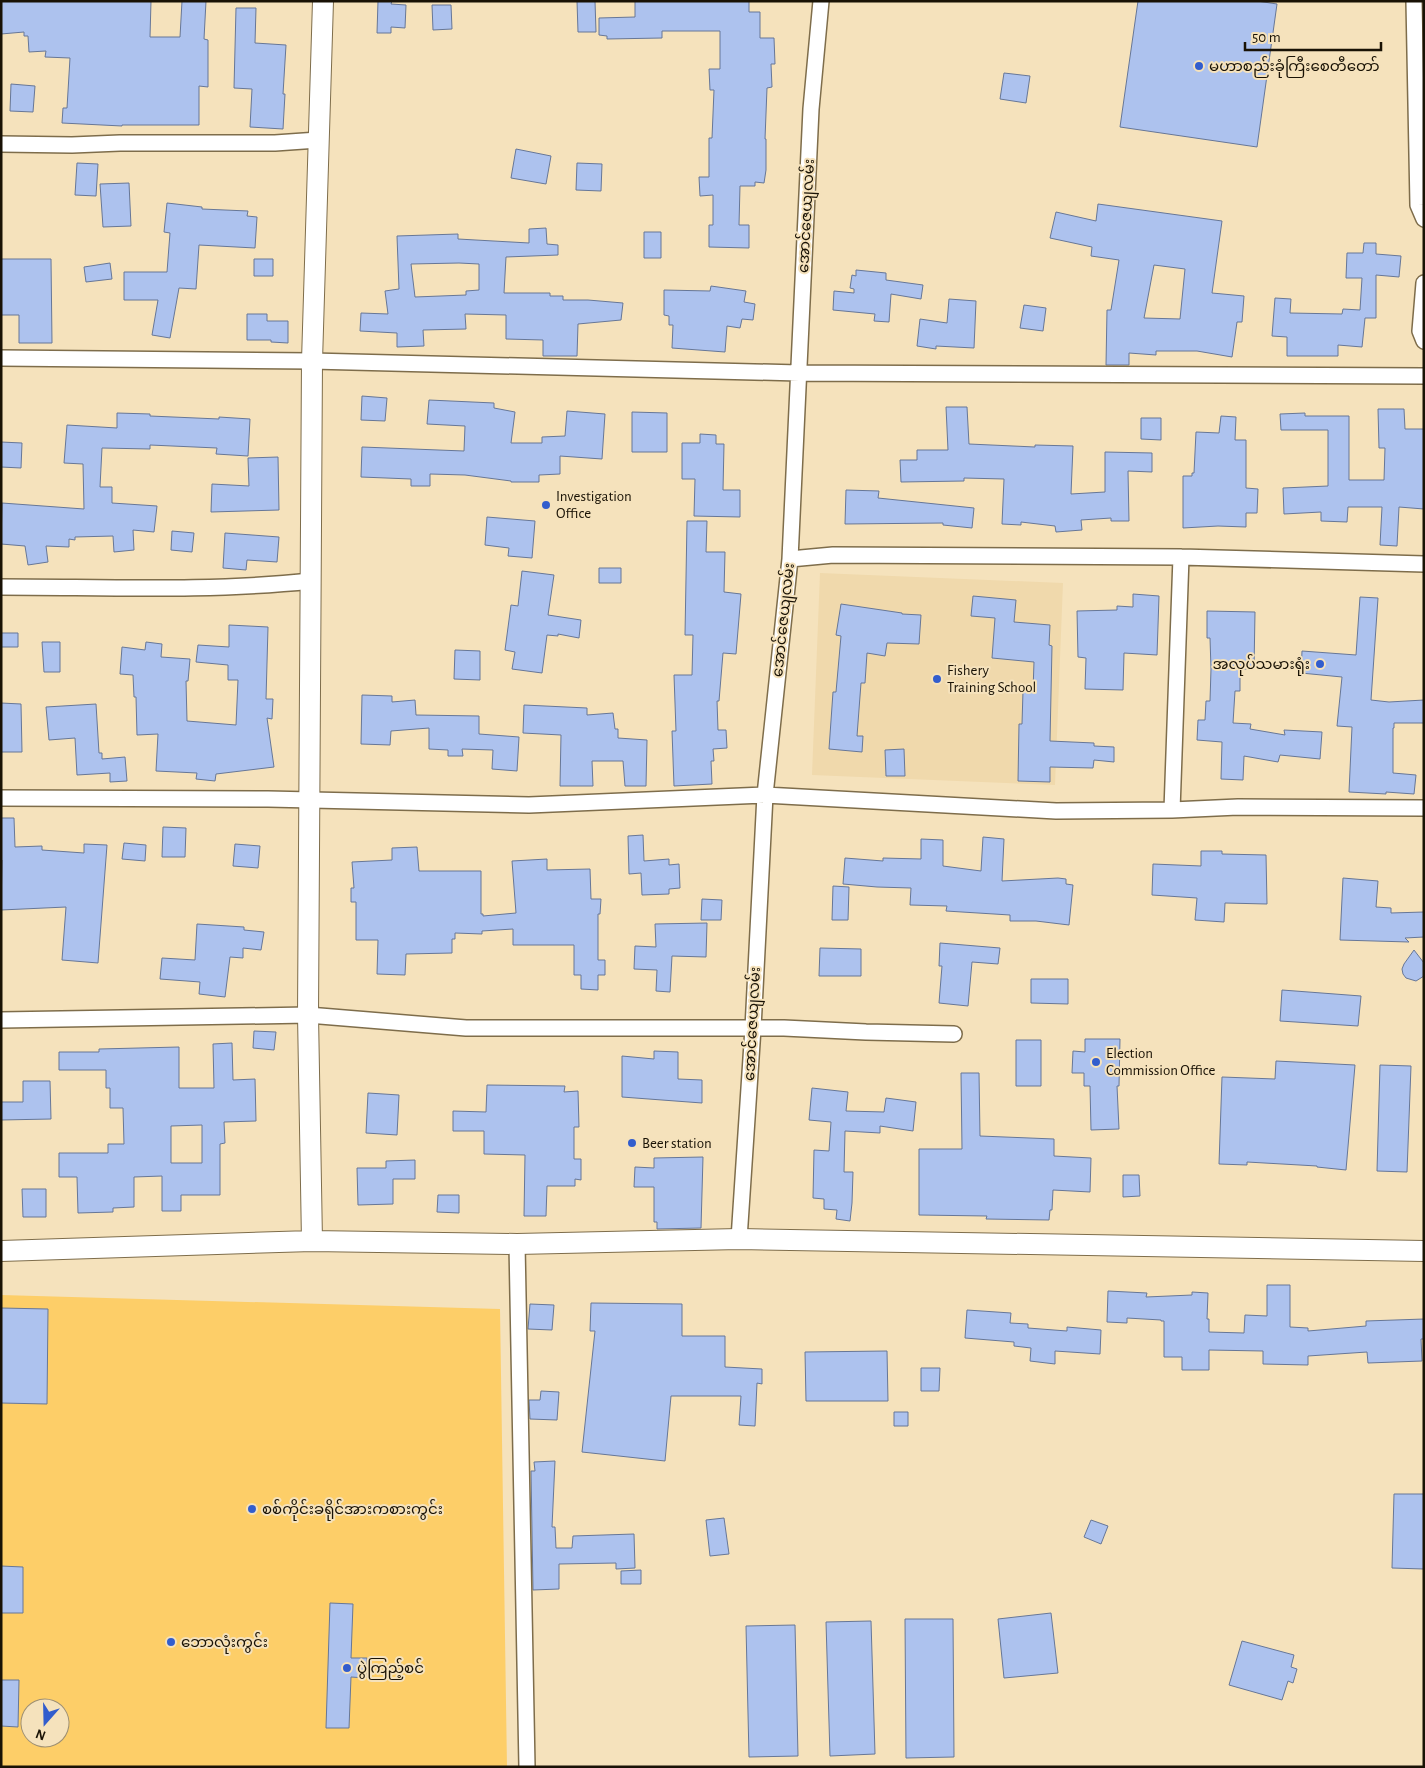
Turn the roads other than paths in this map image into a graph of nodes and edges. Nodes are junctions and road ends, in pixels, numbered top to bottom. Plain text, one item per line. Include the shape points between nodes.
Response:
1 (323, 1) edge
2 (821, 1) edge
3 (1414, 1) edge
4 (318, 140) junction
5 (1, 144) edge
6 (1424, 219) edge
7 (1424, 283) edge
8 (1424, 341) edge
9 (1, 358) edge
10 (312, 361) junction
11 (799, 373) junction
12 (1424, 376) edge
13 (1181, 556) junction
14 (790, 558) junction
15 (1424, 564) edge
16 (312, 581) junction
17 (1, 587) edge
18 (765, 795) junction
19 (1, 798) edge
20 (309, 800) junction
21 (1424, 808) edge
22 (1172, 810) junction
23 (308, 1015) junction
24 (1, 1020) edge
25 (753, 1028) junction
26 (954, 1034) dead end
27 (739, 1239) junction
28 (312, 1241) junction
29 (517, 1244) junction
30 (1424, 1251) edge
31 (1, 1252) edge
32 (527, 1767) edge

1 - 4 street
2 - 11 street, အောင်ဇေယျလမ်း via 811,109
3 - 6 street via 1418,205
4 - 5 street via 249,144
4 - 10 street
7 - 8 street via 1420,331
9 - 10 street
10 - 11 street
10 - 16 street
11 - 12 street
11 - 14 street, အောင်ဇေယျလမ်း
13 - 14 street via 833,555
13 - 15 street
13 - 22 street
14 - 18 street, အောင်ဇေယျလမ်း
16 - 17 street via 266,586
16 - 20 street
18 - 20 street via 529,805
18 - 22 street via 1056,811
18 - 25 street, အောင်ဇေယျလမ်း
19 - 20 street
20 - 23 street
21 - 22 street
23 - 24 street
23 - 25 street via 466,1028
23 - 28 street
25 - 26 street
25 - 27 street, အောင်ဇေယျလမ်း
27 - 29 street
27 - 30 street
28 - 29 street
28 - 31 street
29 - 32 street

